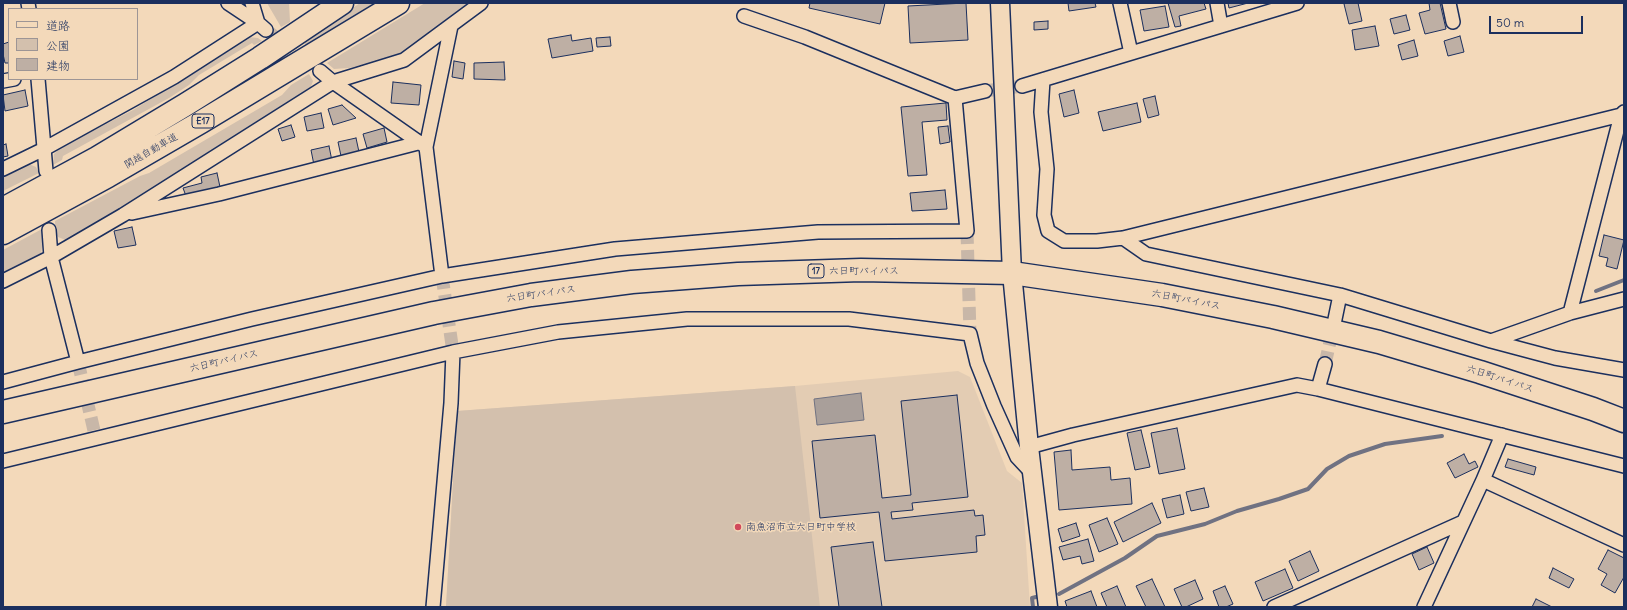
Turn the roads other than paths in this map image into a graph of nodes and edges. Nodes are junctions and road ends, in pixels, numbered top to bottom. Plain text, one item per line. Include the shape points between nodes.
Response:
1 (228, 3) edge
2 (252, 3) edge
3 (342, 3) edge
4 (398, 3) edge
5 (481, 3) edge
6 (1000, 3) edge
7 (1120, 3) edge
8 (1217, 3) edge
9 (1297, 3) edge
10 (1449, 3) edge
11 (744, 16) dead end
12 (1453, 22) dead end
13 (262, 26) junction
14 (451, 26) junction
15 (1221, 26) junction
16 (1131, 53) junction
17 (320, 71) tunnel mouth
18 (38, 80) edge
19 (1043, 80) junction
20 (333, 82) junction
21 (1022, 86) tunnel mouth
22 (985, 91) tunnel mouth
23 (956, 98) junction
24 (1623, 114) edge
25 (422, 145) junction
26 (44, 149) junction
27 (3, 170) edge
28 (46, 171) dead end
29 (3, 209) edge
30 (122, 215) junction
31 (49, 230) dead end
32 (3, 233) edge
33 (1123, 238) junction
34 (51, 257) junction
35 (1012, 273) junction
36 (442, 276) junction
37 (3, 281) edge
38 (1340, 295) junction
39 (1624, 299) edge
40 (1570, 313) junction
41 (1334, 324) tunnel mouth
42 (1491, 341) junction
43 (453, 352) junction
44 (78, 362) junction
45 (1325, 364) tunnel mouth
46 (1624, 370) edge
47 (3, 382) edge
48 (1318, 389) junction
49 (3, 412) edge
50 (1624, 421) edge
51 (1502, 435) junction
52 (1029, 446) junction
53 (3, 461) edge
54 (1624, 466) edge
55 (1032, 473) junction
56 (1483, 480) junction
57 (1463, 522) junction
58 (1624, 545) edge
59 (433, 607) edge
60 (1048, 607) edge
61 (1274, 607) edge
62 (1424, 607) edge

1 - 13 street
2 - 13 street
3 - 29 highway, E17 via 97,158
4 - 32 highway, 関越自動車道 / E17 via 194,126
5 - 14 street
6 - 35 street
7 - 16 street
8 - 15 street
9 - 15 street
10 - 12 street
11 - 23 street via 805,37
13 - 26 street
14 - 20 street via 404,60
14 - 25 street
15 - 16 street
16 - 19 street
17 - 20 street
18 - 26 street
19 - 21 street
19 - 33 street via 1041,112 1047,169 1044,215 1048,231 1064,240 1097,241
20 - 25 street
20 - 30 street
22 - 23 street
23 - 36 street via 967,230 818,232 623,248
24 - 33 street
24 - 40 street
25 - 30 street
25 - 36 street
26 - 27 street
26 - 28 street
30 - 34 street
31 - 34 street
33 - 38 street via 1146,254
34 - 37 street
34 - 44 street
35 - 49 highway, 六日町バイパス / 17 via 860,270 738,274 632,282 531,295 434,313
35 - 50 highway, 六日町バイパス / 17 via 1162,295 1273,317 1372,341 1480,372
35 - 52 street
36 - 44 street
38 - 41 street
38 - 42 street
39 - 40 street
40 - 42 street
42 - 46 street via 1555,358
43 - 53 street
43 - 55 street via 558,332 687,319 849,319 970,334 977,363 994,406 1017,457
43 - 59 street
44 - 47 street
45 - 48 street
48 - 51 street
48 - 52 street via 1298,385
51 - 54 street
51 - 56 street
52 - 55 street
55 - 60 street
56 - 57 street
56 - 58 street
57 - 61 street
57 - 62 street

